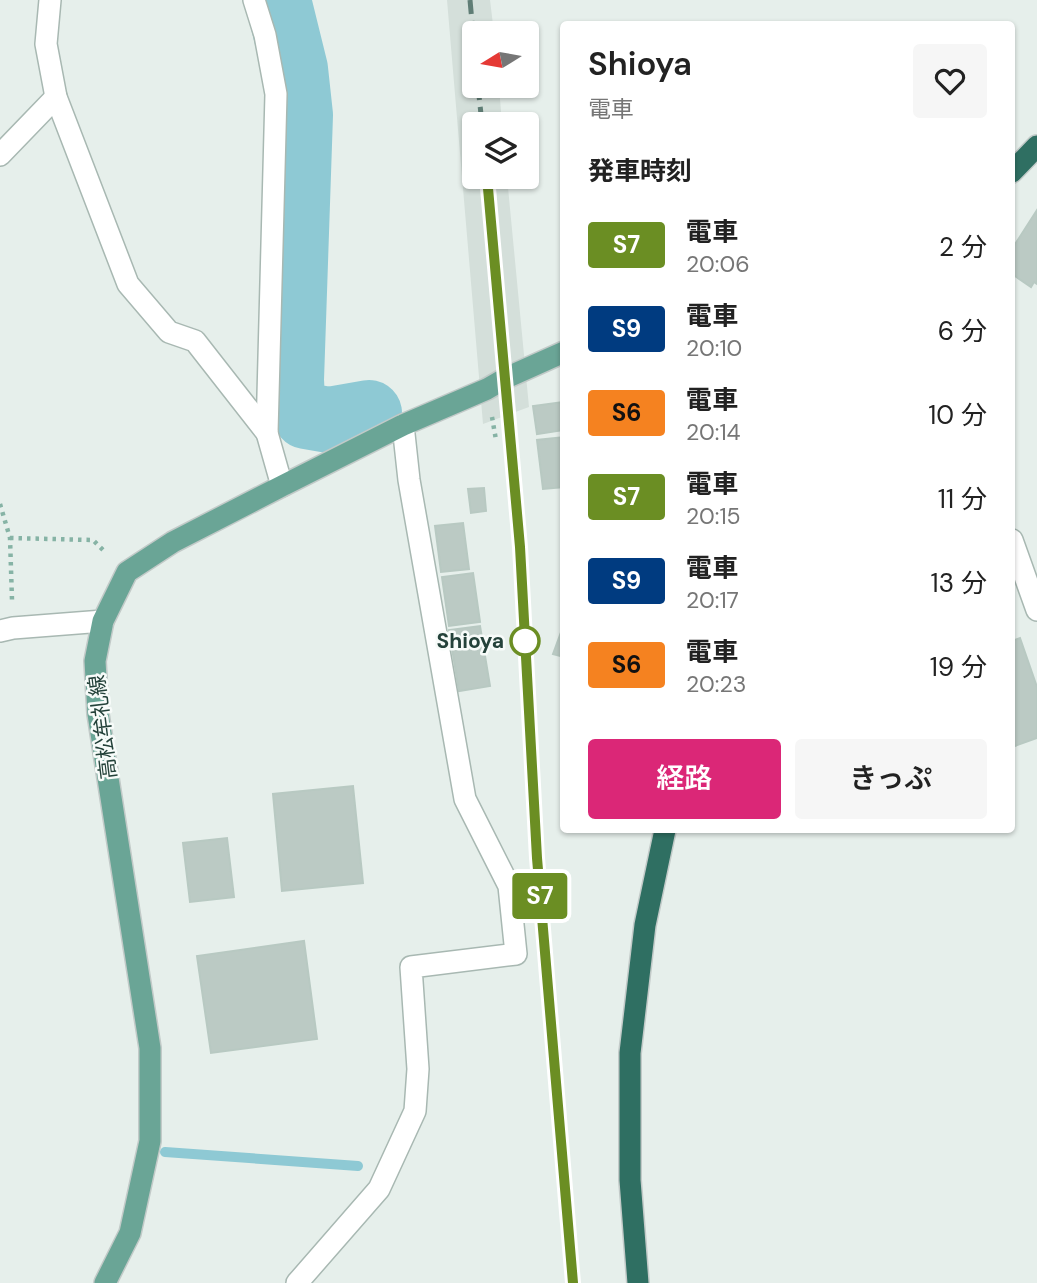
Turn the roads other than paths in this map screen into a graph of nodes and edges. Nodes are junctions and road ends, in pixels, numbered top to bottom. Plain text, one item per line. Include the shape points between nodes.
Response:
1 (50, 0) edge
2 (254, 0) edge
3 (57, 97) junction
4 (1037, 146) edge
5 (0, 155) edge
6 (1015, 169) edge
7 (560, 354) edge
8 (403, 425) junction
9 (267, 433) junction
10 (282, 486) junction
11 (1015, 548) edge
12 (1037, 610) edge
13 (103, 621) junction
14 (6, 630) edge
15 (664, 833) edge
16 (105, 1283) edge
17 (297, 1283) edge
18 (638, 1283) edge

1 - 3 street via 46,44
2 - 9 street via 276,94
3 - 5 street
3 - 9 street via 128,284 169,332 195,341
4 - 6 highway
7 - 8 main road
8 - 10 main road
8 - 17 street via 465,799 509,886 516,954 411,967 418,1069 415,1111 379,1189
9 - 10 street
10 - 13 main road, 高松牟礼線 via 173,542 127,572
11 - 12 street
13 - 14 street
13 - 16 main road, 高松牟礼線 via 95,661 98,713 150,1048 150,1141 130,1233
15 - 18 highway via 645,925 630,1053 630,1180

